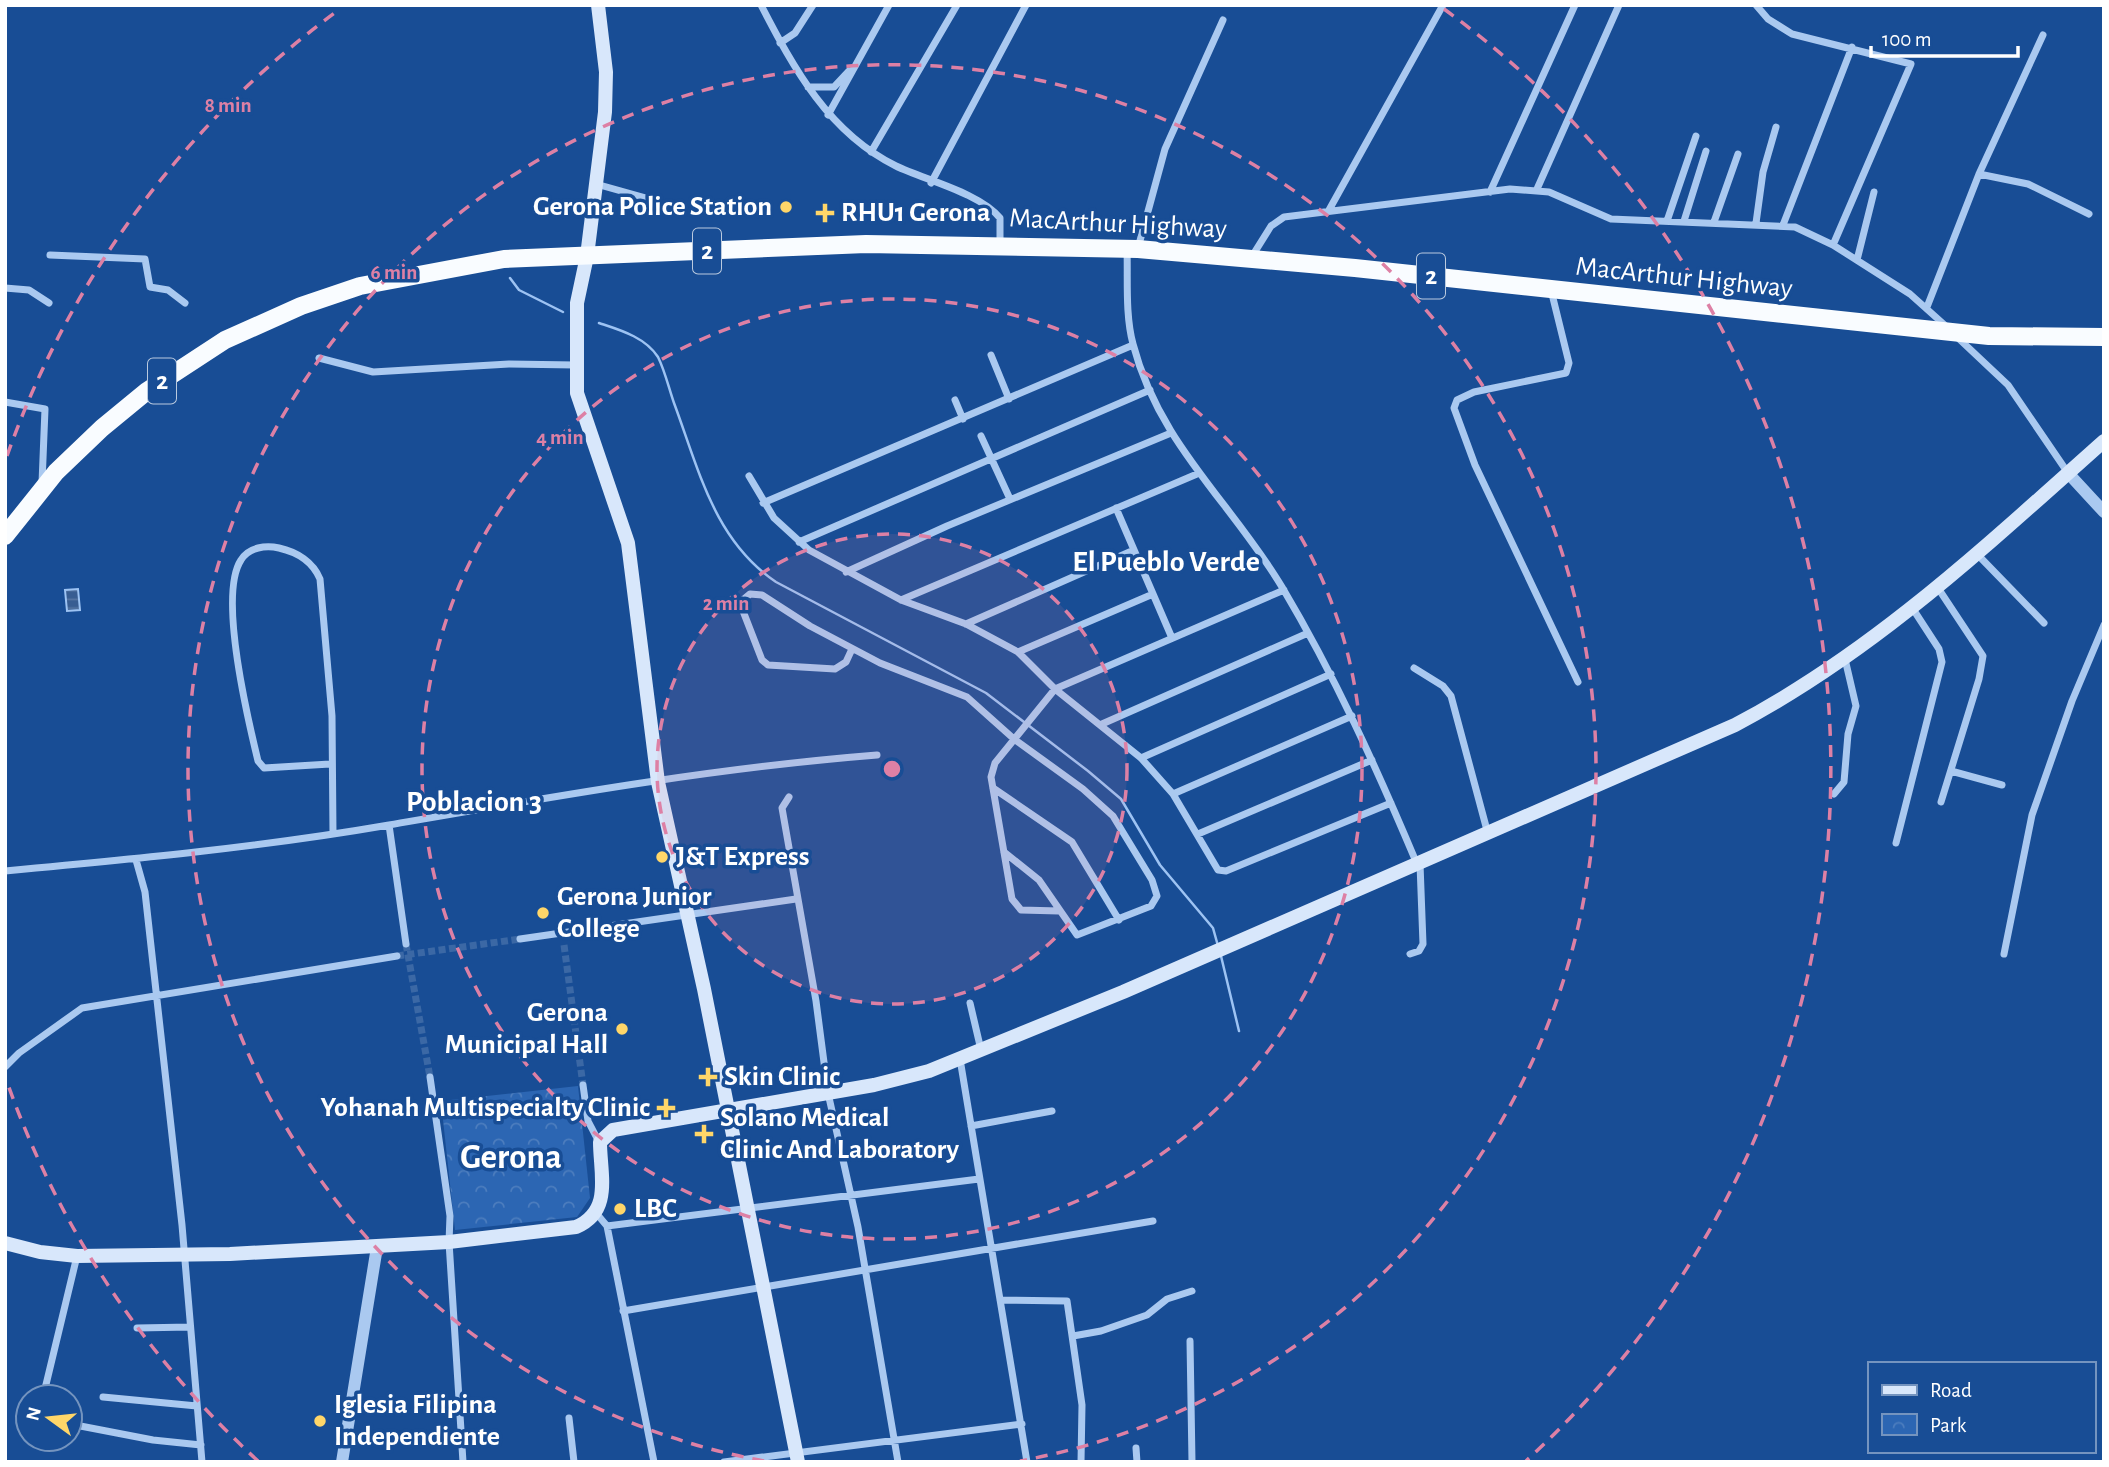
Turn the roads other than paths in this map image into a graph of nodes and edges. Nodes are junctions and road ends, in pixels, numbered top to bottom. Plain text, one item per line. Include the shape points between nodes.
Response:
1 (598, 5) edge
2 (761, 5) edge
3 (813, 5) edge
4 (890, 5) edge
5 (957, 5) edge
6 (1026, 5) edge
7 (1443, 5) edge
8 (1575, 5) edge
9 (1619, 5) edge
10 (1756, 5) edge
11 (1223, 20) dead end
12 (2043, 35) dead end
13 (780, 43) junction
14 (1852, 47) junction
15 (855, 65) junction
16 (808, 87) junction
17 (828, 115) junction
18 (1776, 127) dead end
19 (1696, 136) dead end
20 (1706, 151) dead end
21 (872, 152) junction
22 (1738, 154) dead end
23 (1979, 174) junction
24 (931, 183) junction
25 (596, 184) junction
26 (1537, 189) junction
27 (1490, 192) junction
28 (1874, 192) dead end
29 (646, 198) dead end
30 (1329, 210) junction
31 (2089, 214) dead end
32 (1667, 221) junction
33 (1684, 222) junction
34 (1714, 222) junction
35 (1756, 223) junction
36 (1783, 225) junction
37 (1000, 245) junction
38 (1833, 245) junction
39 (1133, 248) junction
40 (50, 255) dead end
41 (587, 256) junction
42 (1251, 258) junction
43 (1857, 260) junction
44 (5, 288) edge
45 (1551, 290) junction
46 (49, 303) dead end
47 (185, 303) dead end
48 (1927, 307) junction
49 (1950, 330) junction
50 (2104, 337) edge
51 (1133, 345) junction
52 (991, 355) dead end
53 (319, 358) dead end
54 (575, 365) junction
55 (1150, 390) junction
56 (1009, 399) junction
57 (955, 400) dead end
58 (5, 402) edge
59 (962, 419) junction
60 (1171, 433) junction
61 (981, 436) dead end
62 (2104, 441) edge
63 (991, 458) junction
64 (2068, 473) junction
65 (1197, 474) junction
66 (749, 476) dead end
67 (41, 489) junction
68 (1010, 499) junction
69 (763, 503) junction
70 (1116, 508) junction
71 (2104, 512) edge
72 (5, 536) edge
73 (799, 542) junction
74 (1134, 550) junction
75 (1977, 554) junction
76 (846, 572) junction
77 (1938, 588) junction
78 (1284, 590) junction
79 (1153, 594) junction
80 (901, 600) junction
81 (1913, 609) junction
82 (2045, 623) dead end
83 (966, 624) junction
84 (2104, 625) edge
85 (1308, 633) junction
86 (1172, 638) junction
87 (852, 649) junction
88 (1018, 652) junction
89 (1845, 659) junction
90 (1414, 668) dead end
91 (1331, 674) junction
92 (1578, 682) dead end
93 (1055, 689) junction
94 (1352, 716) junction
95 (1102, 724) junction
96 (1014, 738) junction
97 (877, 755) dead end
98 (1141, 758) junction
99 (1372, 760) junction
100 (330, 764) junction
101 (1951, 771) junction
102 (658, 782) junction
103 (2002, 785) dead end
104 (993, 788) junction
105 (1173, 794) junction
106 (1834, 794) dead end
107 (789, 797) dead end
108 (1941, 802) dead end
109 (1391, 803) junction
110 (389, 825) junction
111 (333, 834) junction
112 (1198, 834) junction
113 (1488, 834) junction
114 (1896, 843) dead end
115 (1004, 852) junction
116 (136, 860) junction
117 (1419, 864) junction
118 (5, 871) edge
119 (796, 899) junction
120 (1059, 911) junction
121 (688, 915) junction
122 (1119, 920) junction
123 (563, 933) junction
124 (520, 939) tunnel mouth
125 (406, 944) tunnel mouth
126 (564, 945) tunnel mouth
127 (1409, 954) dead end
128 (2004, 954) dead end
129 (397, 956) tunnel mouth
130 (155, 996) junction
131 (970, 1003) dead end
132 (981, 1051) junction
133 (960, 1059) junction
134 (5, 1067) edge
135 (430, 1077) tunnel mouth
136 (583, 1085) tunnel mouth
137 (828, 1093) junction
138 (728, 1111) junction
139 (1052, 1111) dead end
140 (971, 1126) junction
141 (600, 1142) junction
142 (979, 1179) junction
143 (852, 1196) junction
144 (746, 1207) junction
145 (596, 1213) junction
146 (1153, 1222) dead end
147 (607, 1226) junction
148 (5, 1242) edge
149 (449, 1242) junction
150 (377, 1247) junction
151 (992, 1249) junction
152 (184, 1255) junction
153 (78, 1256) junction
154 (864, 1269) junction
155 (764, 1288) junction
156 (1192, 1291) dead end
157 (1000, 1300) junction
158 (623, 1311) junction
159 (190, 1327) junction
160 (137, 1328) dead end
161 (1073, 1336) junction
162 (1190, 1341) dead end
163 (46, 1383) edge
164 (103, 1398) dead end
165 (197, 1406) junction
166 (569, 1418) dead end
167 (1022, 1424) junction
168 (84, 1427) edge
169 (895, 1438) junction
170 (201, 1445) junction
171 (1136, 1448) dead end
172 (797, 1458) edge
173 (202, 1462) edge
174 (342, 1462) edge
175 (463, 1462) edge
176 (574, 1462) edge
177 (654, 1462) edge
178 (724, 1462) edge
179 (898, 1462) edge
180 (1027, 1462) edge
181 (1081, 1462) edge
182 (1137, 1462) edge
183 (1192, 1462) edge

1 - 25 main road via 606,72
2 - 13 street
3 - 13 street via 795,33
4 - 15 street
5 - 21 street
6 - 24 street
7 - 30 street
8 - 27 street
9 - 26 street
10 - 14 street via 1792,34
11 - 39 street via 1166,149
12 - 23 street
13 - 16 street
14 - 36 street
14 - 38 street via 1911,64
15 - 16 street via 834,87
15 - 17 street
16 - 17 street
17 - 21 street
18 - 35 street
19 - 32 street
20 - 33 street
21 - 24 street
22 - 34 street
23 - 31 street via 2028,184
23 - 48 street
24 - 37 street via 988,206 1000,218
25 - 29 street
25 - 41 main road
26 - 27 street
26 - 32 street via 1611,219
27 - 30 street
28 - 43 street
30 - 42 street via 1276,220
32 - 33 street
33 - 34 street
34 - 35 street
35 - 36 street
36 - 38 street
37 - 39 highway, MacArthur Highway / 2
37 - 41 highway, MacArthur Highway / 2 via 866,244
38 - 43 street
39 - 42 highway, MacArthur Highway / 2
39 - 51 street
40 - 47 street via 145,259 150,287 168,290
41 - 54 main road via 577,303
41 - 67 highway, MacArthur Highway / 2 via 505,260 394,277 292,309 225,340 147,391
42 - 45 highway, MacArthur Highway / 2
43 - 48 street
44 - 46 street via 29,290
45 - 49 highway, MacArthur Highway / 2
45 - 92 street via 1569,363 1566,373 1474,392 1457,400 1454,408 1480,477
48 - 49 street
49 - 50 highway, MacArthur Highway / 2 via 2033,338
49 - 64 street via 2008,385
51 - 55 street
51 - 56 street
52 - 56 street
53 - 54 street via 373,372 531,363
54 - 102 main road via 579,401 628,543
55 - 60 street
55 - 63 street
56 - 59 street
57 - 59 street
58 - 67 street via 45,409
59 - 69 street
60 - 65 street
60 - 68 street
61 - 63 street
62 - 64 main road
63 - 68 street
63 - 73 street
64 - 71 street
64 - 75 main road
65 - 70 street
65 - 78 street
66 - 69 street
67 - 72 highway, MacArthur Highway / 2
68 - 76 street
69 - 73 street
70 - 74 street
70 - 80 street
73 - 76 street
74 - 79 street
74 - 83 street
75 - 77 main road
75 - 82 street
76 - 80 street
77 - 81 main road
77 - 101 street via 1983,656
78 - 85 street
78 - 86 street
79 - 86 street
79 - 88 street
80 - 83 street
81 - 89 main road
81 - 114 street via 1939,649 1942,662
83 - 88 street
84 - 128 street via 2032,815
85 - 91 street
85 - 95 street
86 - 93 street
87 - 87 street via 762,596 750,594 744,599 743,611 768,665 835,669 846,662
87 - 96 street via 967,697
88 - 93 street
89 - 106 street via 1856,706 1848,734 1844,782
89 - 113 main road via 1714,736
90 - 113 street via 1451,695
91 - 94 street
91 - 98 street
93 - 95 street
93 - 96 street
94 - 99 street
94 - 105 street
95 - 98 street
96 - 104 street via 993,766
96 - 122 street via 1094,798 1132,843 1157,896 1151,906
97 - 102 street
98 - 105 street
99 - 109 street
99 - 112 street
100 - 100 street via 332,716 320,579 309,562 292,552 257,547 241,560 233,605 243,697 259,764 268,768
100 - 111 street
101 - 103 street
101 - 108 street
102 - 110 street
102 - 121 main road
104 - 115 street
104 - 122 street via 1072,842
105 - 112 street
107 - 119 street via 782,808
109 - 112 street via 1222,872
109 - 117 street
110 - 111 street
110 - 125 street
111 - 116 street
113 - 117 main road
115 - 120 street via 1039,880
115 - 120 street via 1016,906 1025,911
116 - 118 street
116 - 130 street via 145,892
117 - 127 street via 1423,944
117 - 132 main road
119 - 121 street
119 - 137 street
120 - 122 street via 1077,935
121 - 123 street
121 - 138 main road
123 - 124 street
123 - 126 street
129 - 130 street
130 - 134 street via 75,1011
130 - 152 street
131 - 132 street
132 - 133 main road
133 - 137 main road via 905,1079
133 - 140 street
135 - 149 street via 450,1216
136 - 141 street via 588,1121
137 - 138 main road
137 - 143 street
138 - 141 main road via 622,1128 607,1133
138 - 144 main road
139 - 140 street
140 - 142 street
141 - 145 main road via 602,1193
142 - 143 street
142 - 151 street
143 - 144 street
143 - 154 street
144 - 147 street
144 - 155 main road
145 - 147 street
145 - 149 main road via 567,1229
146 - 151 street
147 - 158 street
148 - 153 main road
149 - 150 main road
149 - 175 street
150 - 152 main road
150 - 174 street
151 - 154 street
151 - 157 street
152 - 153 main road
152 - 159 street
153 - 163 street
154 - 155 street
154 - 169 street
155 - 158 street
155 - 172 main road
156 - 161 street via 1167,1299 1147,1315
157 - 161 street via 1064,1300
157 - 167 street
158 - 177 street
159 - 160 street
159 - 165 street
161 - 181 street via 1082,1405
162 - 183 street
164 - 165 street
165 - 170 street
166 - 176 street
167 - 169 street
167 - 180 street
168 - 170 street
169 - 172 street
169 - 179 street
170 - 173 street
171 - 182 street
172 - 178 street

